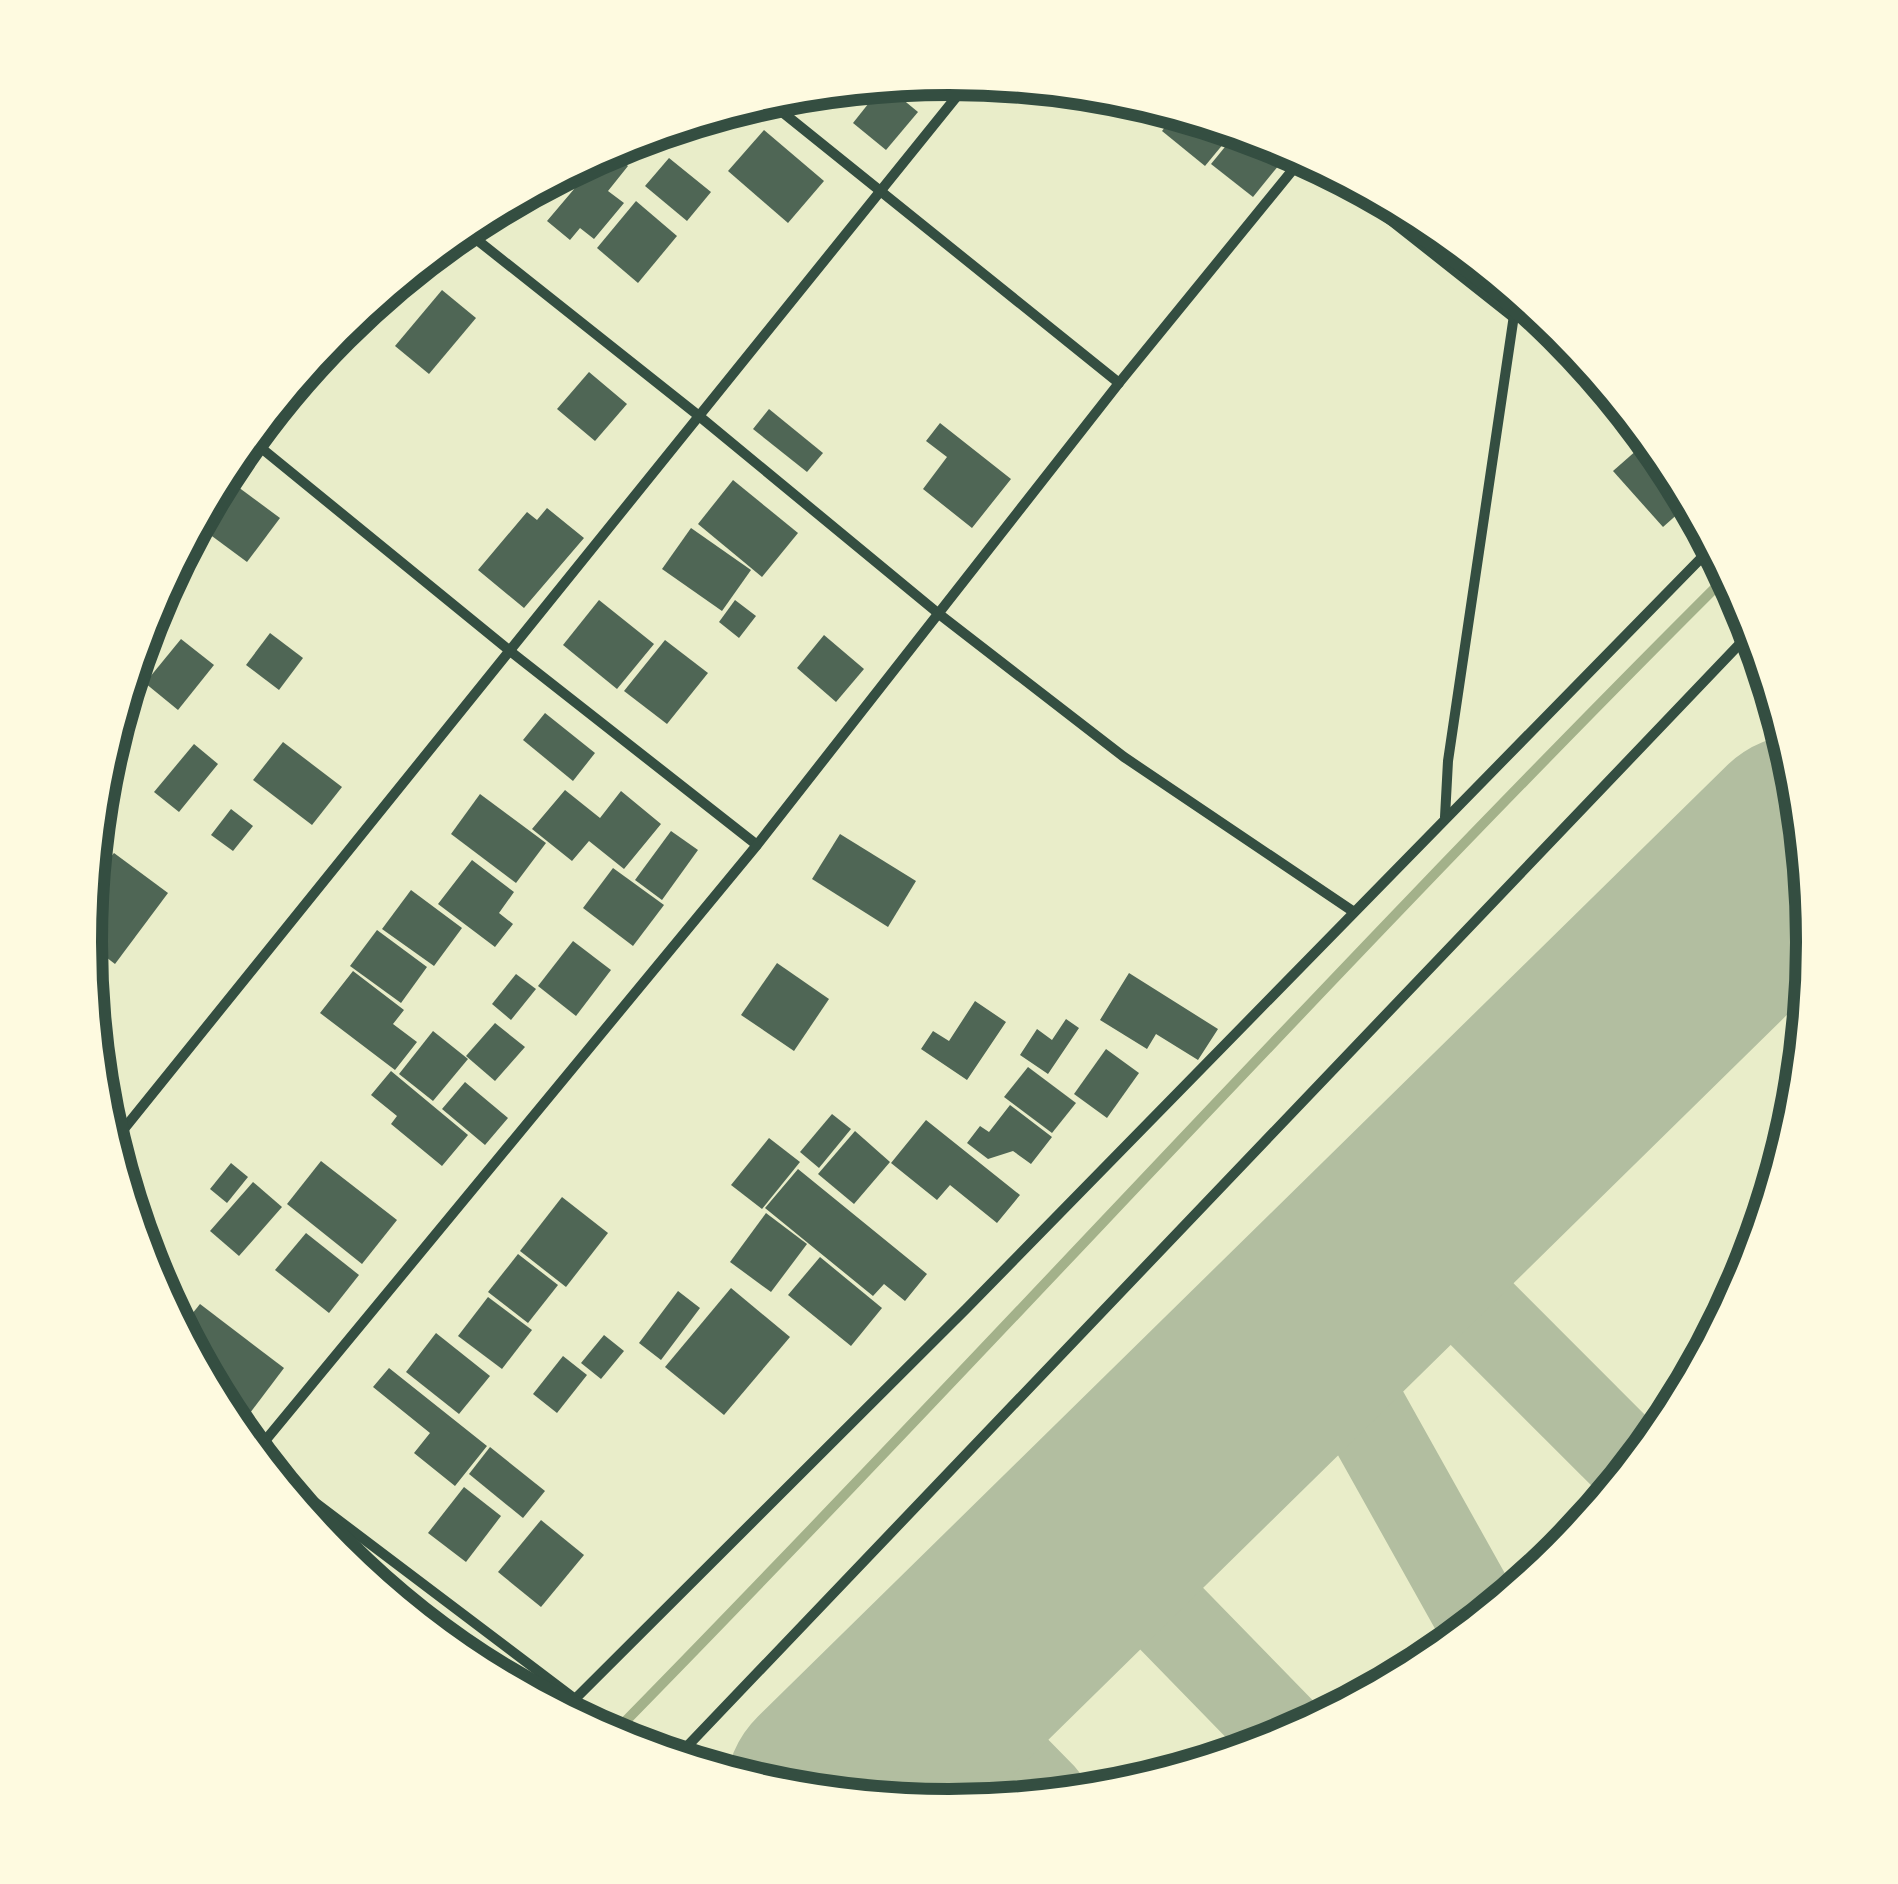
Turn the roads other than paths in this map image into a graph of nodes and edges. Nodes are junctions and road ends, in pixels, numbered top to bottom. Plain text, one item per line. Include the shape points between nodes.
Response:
1 (958, 95) edge
2 (782, 111) edge
3 (1294, 168) edge
4 (880, 191) junction
5 (1384, 215) edge
6 (476, 239) edge
7 (1514, 311) edge
8 (1513, 317) junction
9 (1118, 383) junction
10 (699, 416) junction
11 (261, 448) edge
12 (1703, 556) edge
13 (939, 614) junction
14 (1741, 643) edge
15 (510, 651) junction
16 (1446, 818) junction
17 (758, 845) junction
18 (1354, 912) junction
19 (123, 1130) edge
20 (265, 1441) edge
21 (311, 1498) edge
22 (575, 1699) junction
23 (573, 1701) edge
24 (581, 1705) edge
25 (687, 1747) edge

1 - 4 street
2 - 4 street
3 - 9 street
4 - 9 street
4 - 10 street
5 - 8 street
6 - 10 street
7 - 8 street
8 - 16 street via 1448,761
9 - 13 street
10 - 13 street
10 - 15 street
11 - 15 street
12 - 16 street
13 - 17 street
13 - 18 street via 1124,757
14 - 25 street
15 - 17 street
15 - 19 street
16 - 18 street
17 - 20 street
18 - 22 street
21 - 22 street
22 - 23 street
22 - 24 street

